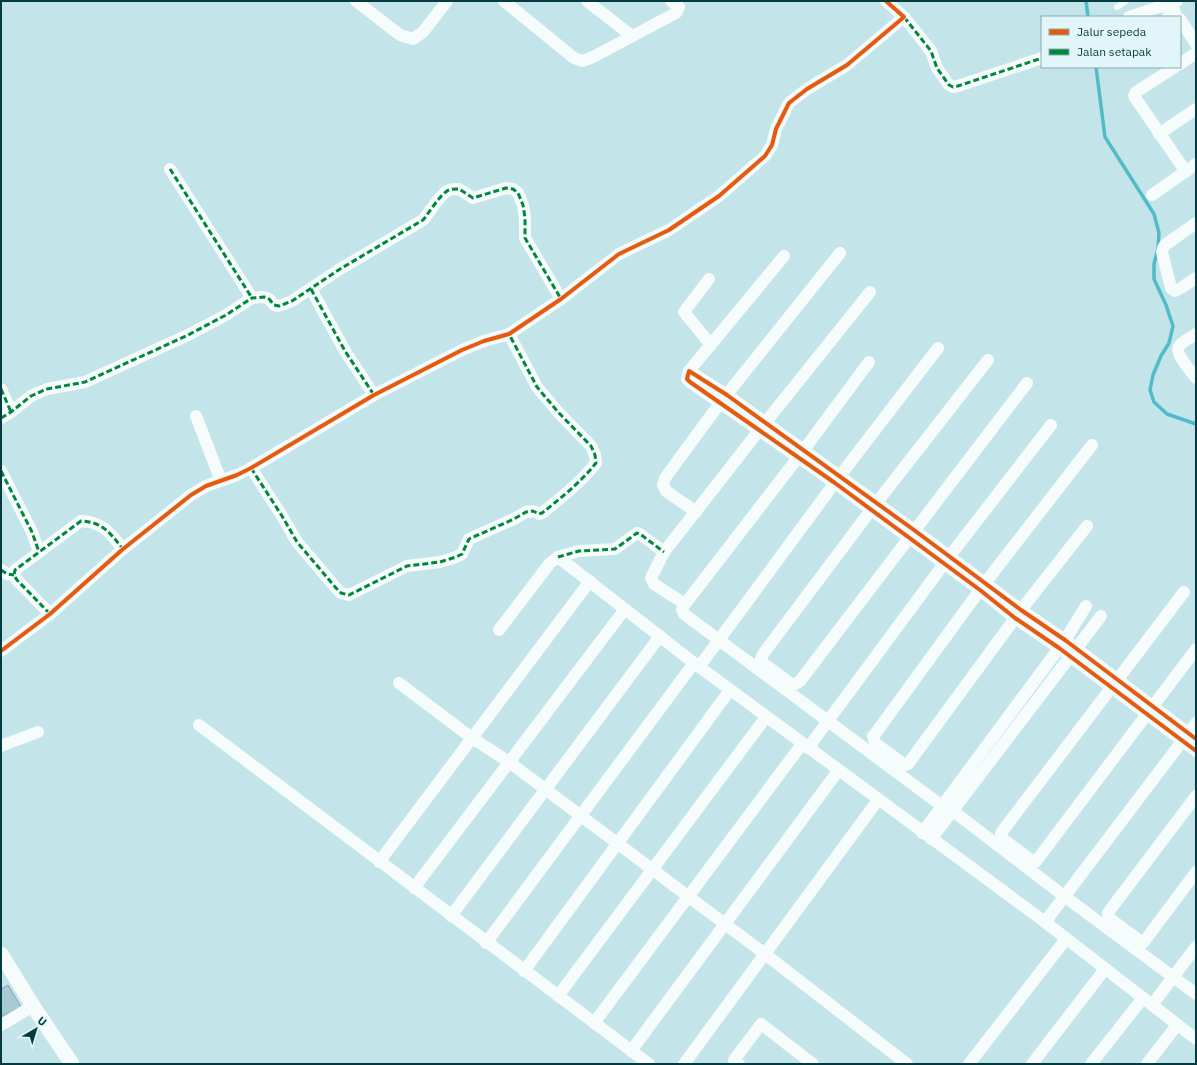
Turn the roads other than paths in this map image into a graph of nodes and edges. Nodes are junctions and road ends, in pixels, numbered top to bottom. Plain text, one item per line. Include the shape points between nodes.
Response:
1 (356, 1) edge
2 (504, 1) edge
3 (587, 1) edge
4 (670, 1) edge
5 (886, 1) edge
6 (1126, 1) edge
7 (439, 4) edge
8 (1117, 7) dead end
9 (1174, 10) edge
10 (1135, 16) edge
11 (904, 17) junction
12 (1181, 21) edge
13 (632, 36) junction
14 (1196, 44) edge
15 (1196, 53) edge
16 (1041, 58) edge
17 (1181, 63) edge
18 (1173, 68) edge
19 (1196, 109) edge
20 (1159, 134) junction
21 (1196, 164) edge
22 (170, 169) dead end
23 (1186, 172) junction
24 (1152, 195) dead end
25 (1196, 223) edge
26 (840, 253) dead end
27 (784, 256) dead end
28 (1196, 278) edge
29 (709, 279) dead end
30 (311, 289) junction
31 (870, 292) dead end
32 (252, 298) junction
33 (561, 299) junction
34 (509, 334) junction
35 (1196, 334) edge
36 (711, 345) junction
37 (938, 348) dead end
38 (988, 360) dead end
39 (868, 362) dead end
40 (1196, 378) edge
41 (1027, 383) dead end
42 (1, 389) edge
43 (374, 395) junction
44 (723, 399) junction
45 (6, 415) edge
46 (196, 416) dead end
47 (1051, 425) dead end
48 (762, 427) junction
49 (1092, 445) dead end
50 (800, 454) junction
51 (251, 468) junction
52 (1, 470) edge
53 (837, 480) junction
54 (221, 481) junction
55 (874, 507) junction
56 (696, 512) junction
57 (1087, 526) dead end
58 (911, 533) junction
59 (124, 549) junction
60 (39, 552) junction
61 (664, 552) junction
62 (558, 556) junction
63 (947, 560) junction
64 (1, 570) edge
65 (14, 575) junction
66 (590, 581) junction
67 (982, 587) junction
68 (1184, 592) dead end
69 (685, 604) junction
70 (1086, 606) dead end
71 (625, 609) junction
72 (50, 614) junction
73 (1018, 614) junction
74 (1101, 616) dead end
75 (499, 630) dead end
76 (660, 636) junction
77 (719, 640) junction
78 (1062, 644) junction
79 (1196, 649) edge
80 (1, 651) edge
81 (1073, 653) junction
82 (696, 665) junction
83 (399, 683) dead end
84 (1114, 684) junction
85 (730, 690) junction
86 (1150, 710) junction
87 (766, 717) junction
88 (828, 722) junction
89 (1196, 722) edge
90 (199, 725) dead end
91 (38, 732) dead end
92 (472, 738) junction
93 (1189, 738) edge
94 (1, 746) edge
95 (805, 746) junction
96 (1196, 751) edge
97 (509, 762) junction
98 (838, 771) junction
99 (545, 790) junction
100 (1196, 796) edge
101 (878, 800) junction
102 (948, 808) junction
103 (580, 816) junction
104 (927, 836) junction
105 (618, 844) junction
106 (379, 862) junction
107 (652, 870) junction
108 (1196, 872) edge
109 (414, 888) junction
110 (1064, 896) junction
111 (688, 897) junction
112 (451, 916) junction
113 (1045, 922) junction
114 (725, 924) junction
115 (1066, 939) junction
116 (486, 943) junction
117 (1140, 947) junction
118 (1196, 947) edge
119 (1, 954) edge
120 (765, 954) junction
121 (1105, 969) junction
122 (524, 971) junction
123 (1174, 977) junction
124 (1196, 994) edge
125 (558, 996) junction
126 (1148, 1002) junction
127 (32, 1006) junction
128 (594, 1023) junction
129 (1177, 1024) junction
130 (1, 1025) edge
131 (1196, 1039) edge
132 (631, 1051) junction
133 (72, 1064) edge
134 (648, 1064) edge
135 (684, 1064) edge
136 (739, 1064) edge
137 (813, 1064) edge
138 (906, 1064) edge
139 (969, 1064) edge
140 (1032, 1064) edge
141 (1091, 1064) edge
142 (1147, 1064) edge

1 - 7 street via 400,35 413,39 423,32
2 - 13 street via 574,58 582,61
3 - 13 street
4 - 13 street via 679,7 676,13
5 - 11 street
6 - 8 lane
9 - 10 street
11 - 16 street via 931,51 938,68 953,87
11 - 33 street via 847,65 789,103 766,156 719,196 669,230 619,254
12 - 14 street
15 - 17 street
18 - 20 street via 1136,92 1134,96
19 - 20 street
20 - 23 street
21 - 23 street
22 - 32 street
23 - 24 street
25 - 28 street via 1165,245 1162,252 1171,288 1175,291
26 - 44 street
27 - 36 street
29 - 36 street via 684,312
30 - 32 street via 292,302 279,306 264,297
30 - 33 street via 423,220 440,196 448,190 459,189 473,198 509,188 520,196 525,218 525,238
30 - 43 street via 345,351
31 - 48 street
32 - 45 street via 188,335 85,382 47,389 32,396
33 - 34 street
34 - 43 street via 462,350
34 - 51 street via 537,388 591,446 595,455 596,463 591,469 542,513 526,512 469,539 462,554 456,557 440,562 407,566 349,596 336,588 297,542
35 - 40 street via 1179,346 1178,350
36 - 44 street via 689,371 687,379
37 - 53 street
38 - 55 street
39 - 50 street
41 - 58 street
42 - 45 street
43 - 51 street
44 - 48 street
44 - 56 street via 665,478 663,485 666,491
46 - 54 street
47 - 63 street
48 - 50 street
48 - 56 street
49 - 67 street
50 - 53 street
50 - 69 street
51 - 54 street
52 - 60 street via 32,532
53 - 55 street
53 - 77 street
54 - 59 street via 191,495
55 - 58 street
55 - 58 street via 763,654 763,663 790,683 800,681
56 - 61 street
57 - 73 street
58 - 63 street
59 - 60 street via 99,524 81,521
59 - 72 street
60 - 65 street via 15,570
61 - 62 street via 637,533 615,549 579,551
61 - 69 street via 651,578 654,584
62 - 66 street
62 - 75 street
63 - 67 street
63 - 88 street
64 - 65 street
65 - 72 street
66 - 71 street
66 - 92 street
67 - 73 street
67 - 73 street via 873,736 875,743 905,765 908,764
68 - 84 street
69 - 77 street via 682,610 684,614
70 - 78 street
71 - 76 street
71 - 97 street
72 - 80 street
73 - 78 street
74 - 81 street
76 - 82 street
76 - 99 street
77 - 82 street
77 - 88 street
78 - 81 street
78 - 102 street
79 - 86 street
81 - 84 street
81 - 102 street
82 - 85 street
82 - 103 street
83 - 92 street
84 - 86 street
84 - 86 street via 1001,833 1002,839 1031,860 1037,860
85 - 87 street
85 - 105 street
86 - 93 street
87 - 95 street
87 - 107 street
88 - 95 street
88 - 102 street
89 - 93 street
90 - 106 street
91 - 94 street
92 - 97 street
92 - 106 street
93 - 96 street
93 - 110 street
95 - 98 street
95 - 111 street
97 - 99 street
97 - 109 street
98 - 101 street
98 - 114 street
99 - 103 street
99 - 112 street
100 - 117 street via 1108,913 1111,921
101 - 104 street
101 - 120 street
102 - 104 street
102 - 110 street
103 - 105 street
103 - 116 street
104 - 113 street
105 - 107 street
105 - 122 street
106 - 109 street
107 - 111 street
107 - 125 street
108 - 117 street
109 - 112 street
110 - 113 street
110 - 117 street
111 - 114 street
111 - 128 street
112 - 116 street
113 - 115 street
114 - 120 street
114 - 132 street
115 - 121 street
115 - 139 street
116 - 122 street
117 - 123 street
118 - 123 street
119 - 127 street
120 - 135 street
120 - 138 street
121 - 126 street
121 - 140 street
122 - 125 street
123 - 124 street
123 - 126 street
125 - 128 street
126 - 129 street
126 - 141 street
127 - 130 street
127 - 133 street
128 - 132 street
129 - 131 street
129 - 142 street
132 - 134 street
136 - 137 street via 734,1060 761,1024

